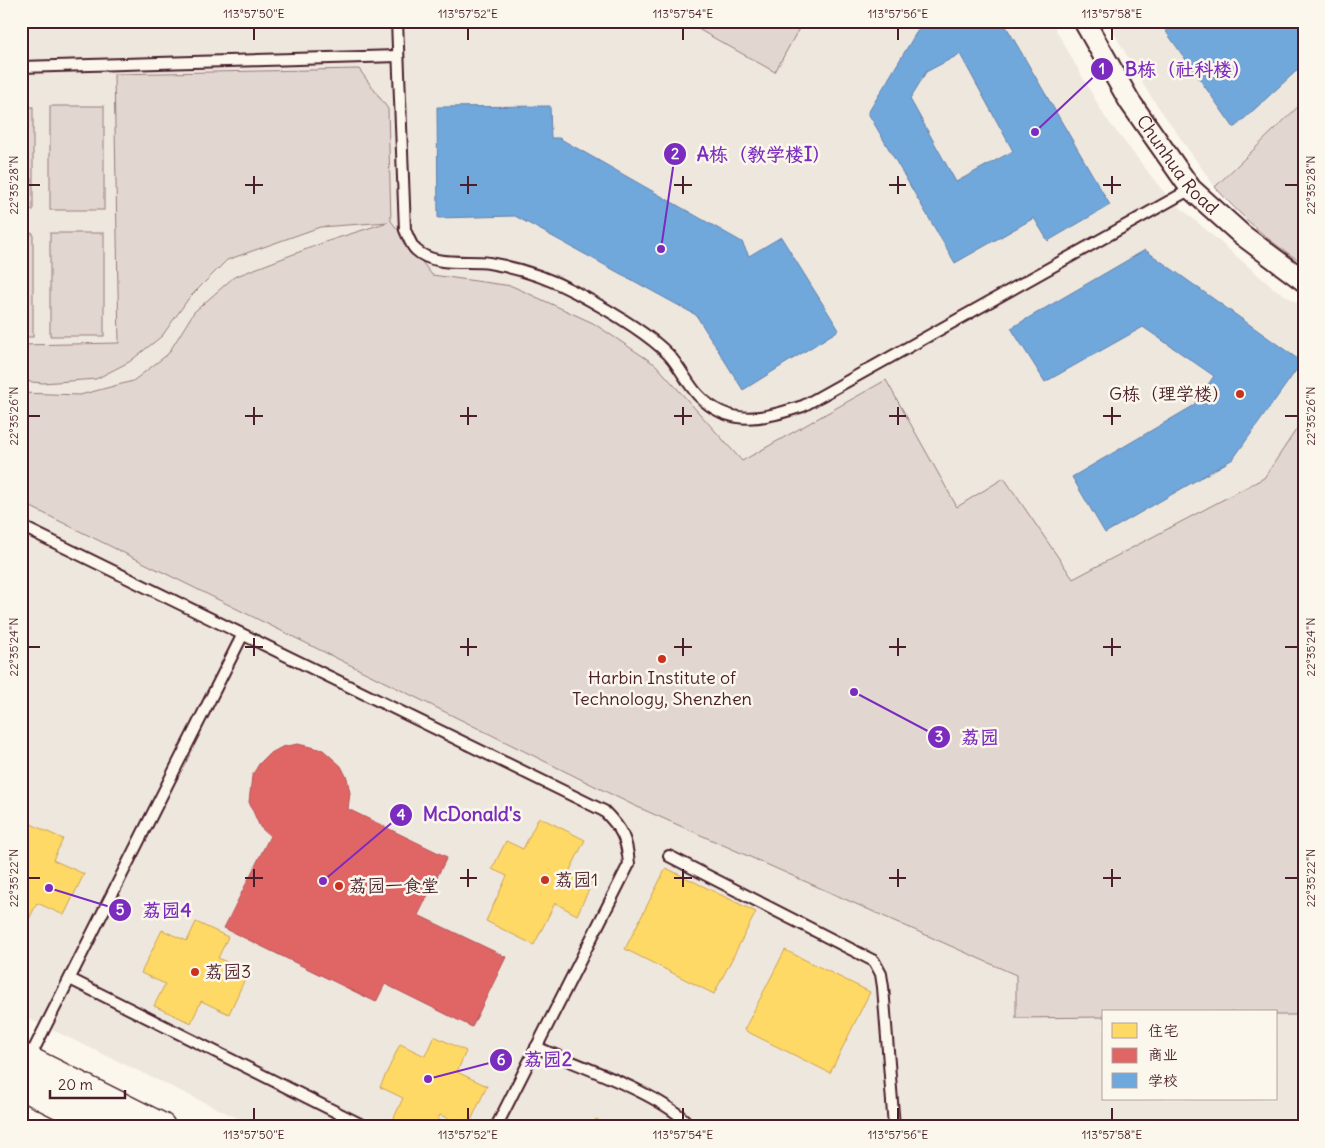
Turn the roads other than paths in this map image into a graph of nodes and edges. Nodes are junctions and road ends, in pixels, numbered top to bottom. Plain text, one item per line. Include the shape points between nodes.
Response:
1 (397, 21) edge
2 (1084, 21) edge
3 (398, 56) junction
4 (21, 67) edge
5 (1191, 189) junction
6 (1304, 281) edge
7 (21, 526) edge
8 (242, 636) junction
9 (670, 856) dead end
10 (70, 979) junction
11 (536, 1047) junction
12 (24, 1068) edge
13 (105, 1127) edge
14 (161, 1127) edge
15 (366, 1127) edge
16 (496, 1127) edge
17 (691, 1127) edge
18 (894, 1127) edge

1 - 3 lane
2 - 5 street, Chunhua Road via 1130,102
3 - 4 lane
3 - 5 lane via 405,230 415,250 434,259 488,263 522,270 573,291 620,317 669,355 699,396 737,418 767,418 803,406
5 - 6 street, Chunhua Road via 1242,234
7 - 8 lane
8 - 10 lane
8 - 11 lane via 604,812 618,825 627,845 628,864
9 - 18 lane via 874,961 883,987
10 - 12 lane
10 - 15 lane
11 - 16 lane
11 - 17 lane via 653,1098 682,1116
12 - 13 street
12 - 14 street

